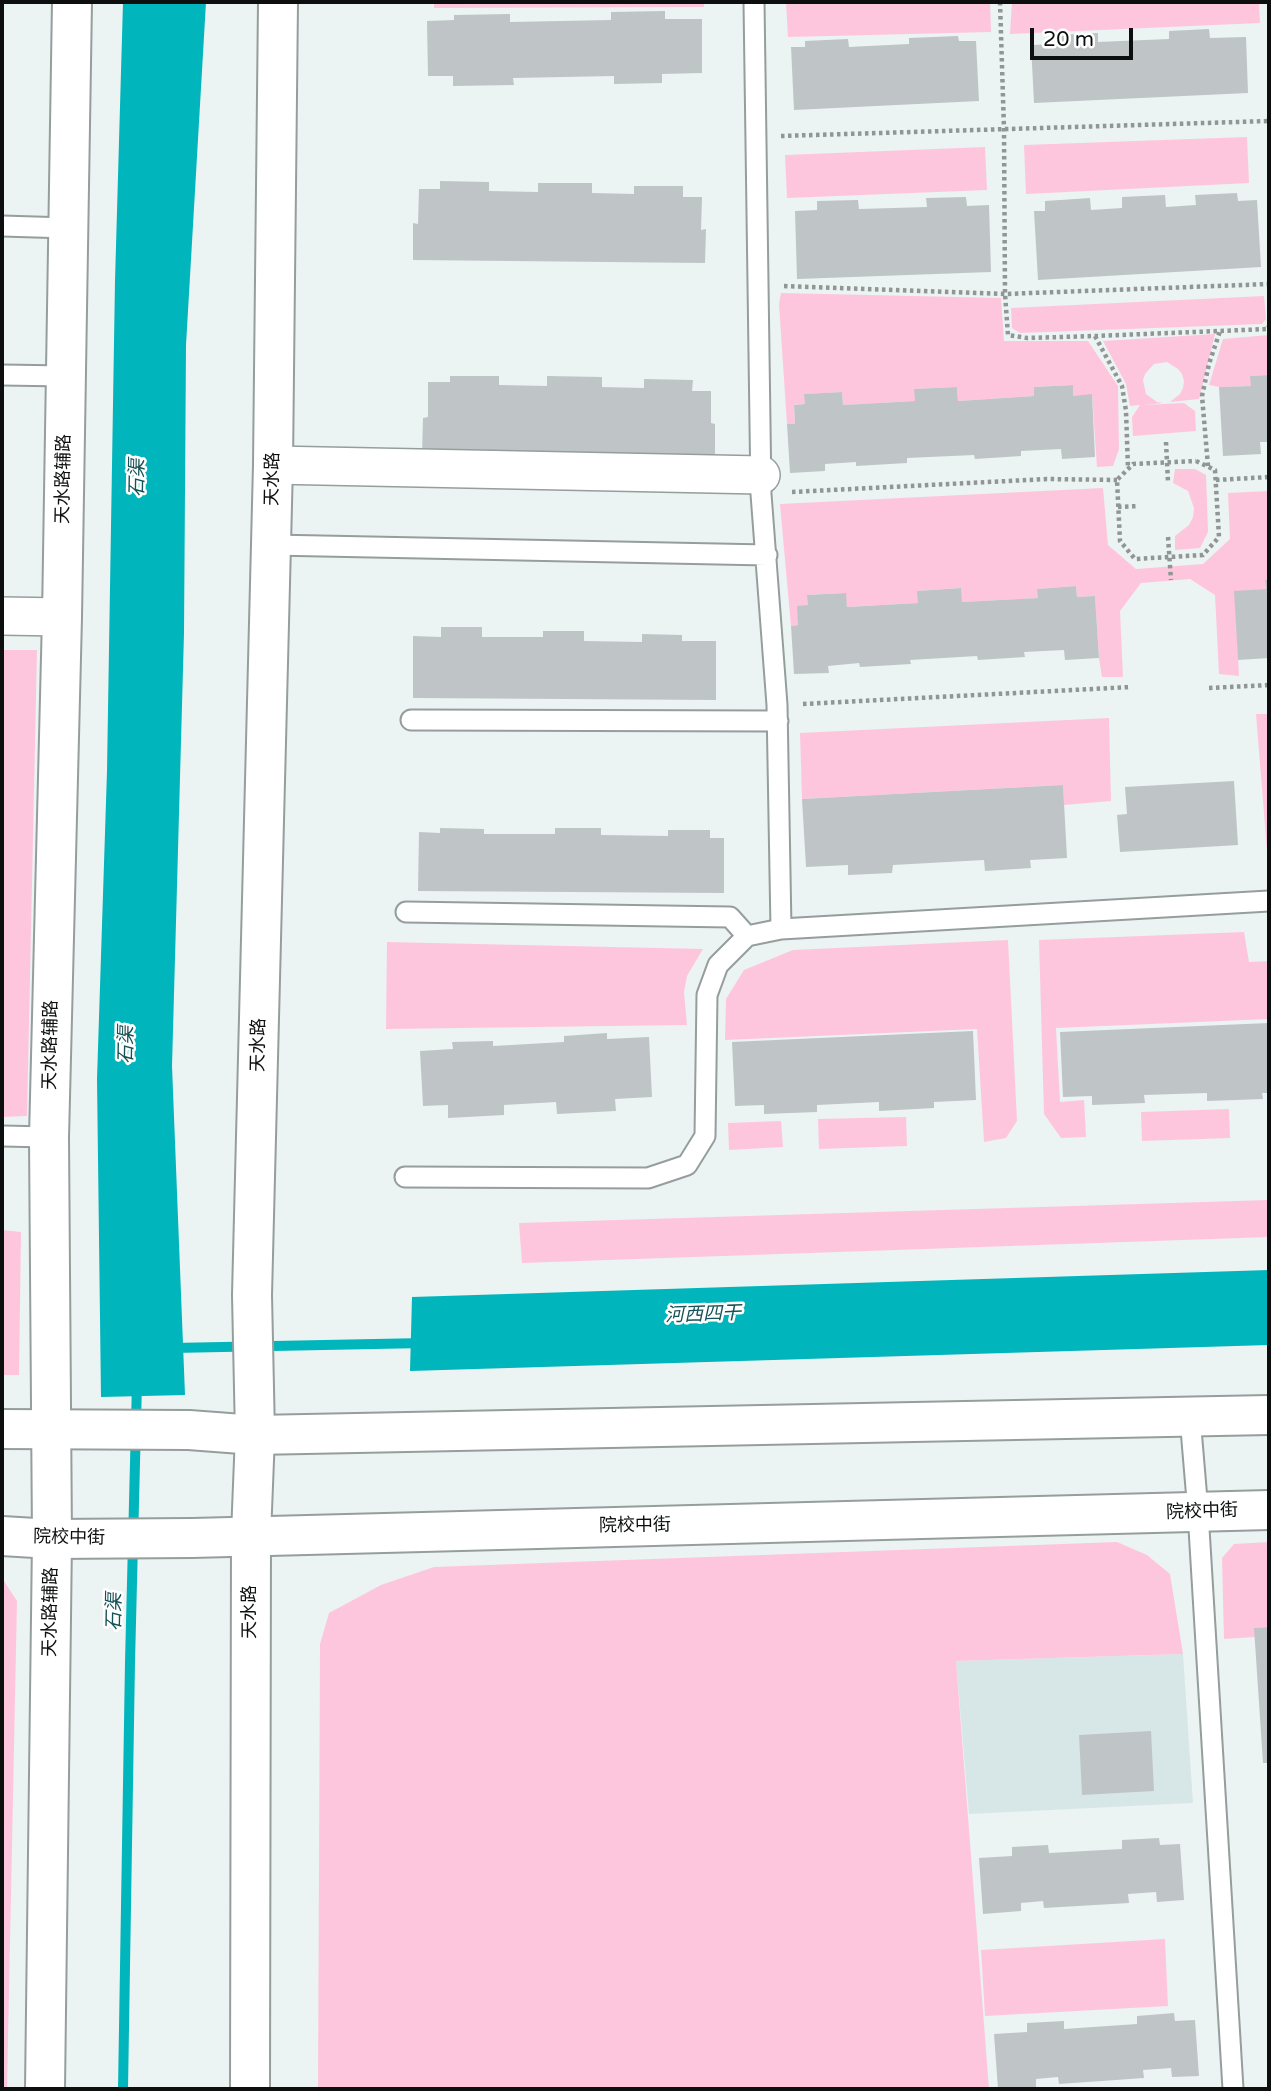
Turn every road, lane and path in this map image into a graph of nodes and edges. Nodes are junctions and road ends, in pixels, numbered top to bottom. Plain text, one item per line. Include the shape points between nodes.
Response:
1 (72, 2) edge
2 (278, 2) edge
3 (754, 2) edge
4 (1000, 2) edge
5 (1269, 121) edge
6 (1004, 129) junction
7 (756, 137) junction
8 (2, 226) edge
9 (68, 228) junction
10 (1269, 284) edge
11 (758, 285) junction
12 (1006, 294) junction
13 (1269, 326) edge
14 (1220, 330) junction
15 (1095, 336) junction
16 (2, 375) edge
17 (66, 376) junction
18 (1166, 442) dead end
19 (1167, 463) junction
20 (273, 465) junction
21 (1208, 467) junction
22 (1128, 469) junction
23 (1269, 477) edge
24 (1116, 480) junction
25 (1216, 480) junction
26 (1168, 482) dead end
27 (761, 484) junction
28 (1139, 506) dead end
29 (1118, 507) junction
30 (1168, 537) dead end
31 (272, 545) junction
32 (767, 555) junction
33 (1169, 556) junction
34 (1171, 580) dead end
35 (2, 616) edge
36 (62, 617) junction
37 (1269, 685) edge
38 (1131, 688) dead end
39 (1209, 688) dead end
40 (777, 713) junction
41 (411, 719) dead end
42 (1269, 901) edge
43 (407, 912) dead end
44 (781, 929) junction
45 (747, 936) junction
46 (2, 1136) edge
47 (49, 1137) junction
48 (405, 1177) dead end
49 (1269, 1415) edge
50 (1190, 1417) junction
51 (2, 1429) edge
52 (64, 1430) junction
53 (255, 1435) junction
54 (1269, 1510) edge
55 (1198, 1512) junction
56 (251, 1535) junction
57 (2, 1536) edge
58 (63, 1539) junction
59 (46, 2089) edge
60 (250, 2089) edge
61 (1234, 2089) edge

1 - 9 street, 天水路辅路
2 - 20 street, 天水路
3 - 7 lane
4 - 6 path
5 - 6 path
6 - 7 path
6 - 12 path
7 - 11 lane
8 - 9 lane
9 - 17 street, 天水路辅路
10 - 12 path
11 - 12 path
11 - 27 lane
12 - 15 path via 1008,335
13 - 14 path
14 - 15 path
14 - 21 path via 1202,396
15 - 22 path via 1122,387
16 - 17 lane
17 - 36 street, 天水路辅路
18 - 19 path
19 - 21 path via 1196,461
19 - 22 path via 1133,464
19 - 26 path
20 - 27 street
20 - 31 street, 天水路
21 - 25 path via 1215,470
22 - 24 path
23 - 25 path
24 - 27 path
24 - 29 path
25 - 33 path via 1219,537 1203,555
27 - 32 lane
28 - 29 path
29 - 33 path via 1120,541 1135,559
30 - 33 path
31 - 32 lane
31 - 53 street, 天水路 via 252,1295
32 - 40 lane
33 - 34 path
35 - 36 street
36 - 47 street, 天水路辅路
37 - 39 path
38 - 40 path
40 - 41 lane
40 - 44 lane
42 - 44 lane
43 - 45 lane via 730,917
44 - 45 lane
45 - 48 lane via 718,965 707,995 705,1136 687,1165 648,1178
46 - 47 lane
47 - 52 street, 天水路辅路
49 - 50 street
50 - 53 street
50 - 55 lane
51 - 52 street
52 - 53 street
52 - 58 street, 天水路辅路
53 - 56 street, 天水路
54 - 55 street, 院校中街
55 - 56 street, 院校中街
55 - 61 lane
56 - 58 street, 院校中街
56 - 60 street, 天水路
57 - 58 street, 院校中街
58 - 59 street, 天水路辅路

